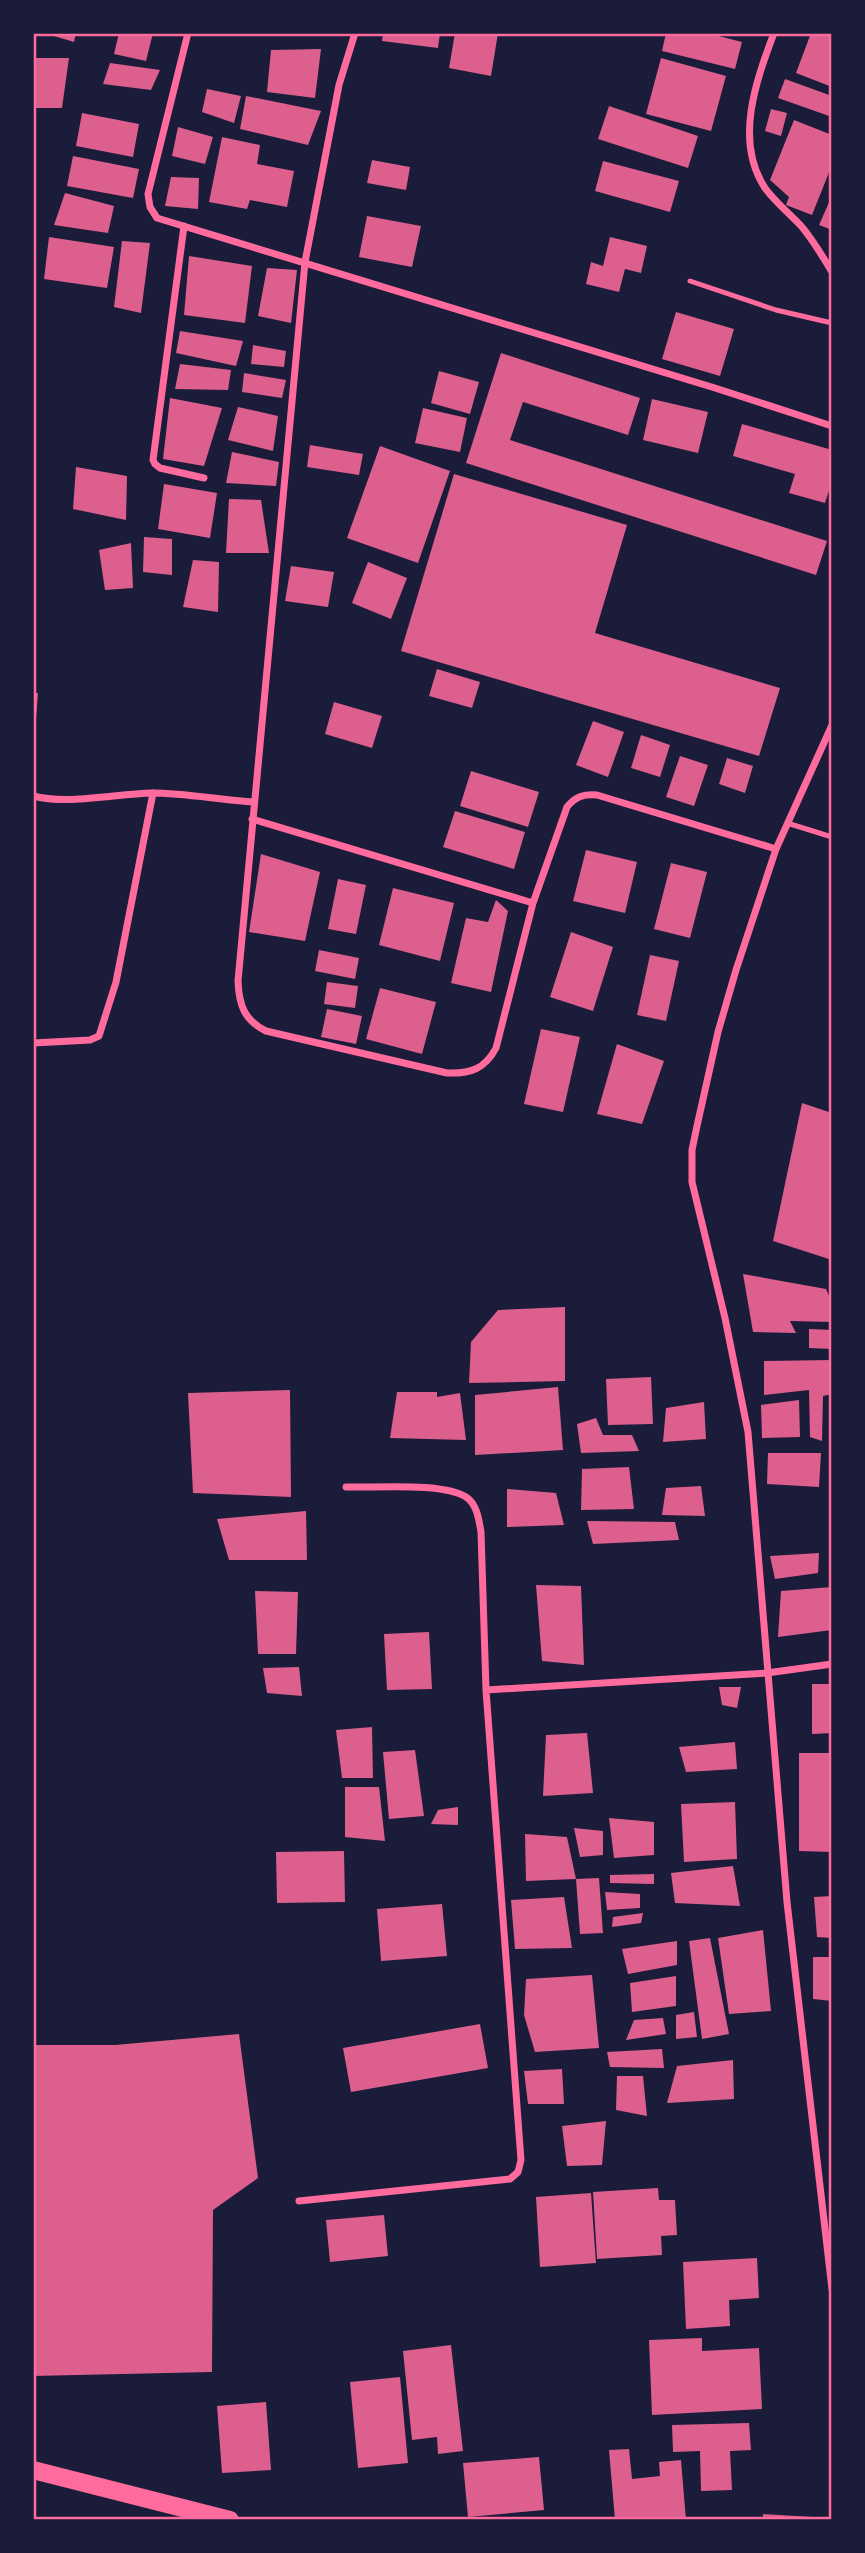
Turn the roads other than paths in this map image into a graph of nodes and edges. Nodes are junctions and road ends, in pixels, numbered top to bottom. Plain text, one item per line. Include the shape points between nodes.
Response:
1 (188, 33) edge
2 (355, 33) edge
3 (774, 33) edge
4 (184, 226) junction
5 (305, 262) junction
6 (832, 272) edge
7 (690, 281) dead end
8 (832, 323) edge
9 (832, 426) edge
10 (204, 478) dead end
11 (832, 725) edge
12 (153, 793) junction
13 (33, 796) edge
14 (254, 802) junction
15 (253, 819) junction
16 (787, 823) junction
17 (832, 837) edge
18 (776, 849) junction
19 (533, 903) junction
20 (33, 1043) edge
21 (346, 1487) dead end
22 (832, 1664) edge
23 (767, 1673) junction
24 (486, 1690) junction
25 (299, 2201) dead end
26 (830, 2265) edge
27 (832, 2289) edge
28 (33, 2470) edge
29 (230, 2520) edge

1 - 4 street via 148,194 157,218
2 - 5 street via 339,85
3 - 6 street via 748,130 751,160 765,188 803,229
4 - 5 street
4 - 10 street via 153,460 160,468
5 - 9 street
5 - 14 street
7 - 8 lane
11 - 16 street
12 - 13 street
12 - 14 street
12 - 20 street via 116,982 99,1036
14 - 15 street
15 - 19 street
15 - 19 street via 238,991 245,1015 266,1031 447,1073 476,1070 489,1061 496,1048
16 - 17 lane
16 - 18 street
18 - 19 street via 584,794 567,807
18 - 23 street via 718,1032 692,1150 692,1182 748,1432
21 - 24 street via 449,1491 468,1498 481,1532
22 - 23 street
23 - 24 street
23 - 26 street via 787,1902
24 - 25 street via 519,2172 510,2179
26 - 27 street
28 - 29 main road

